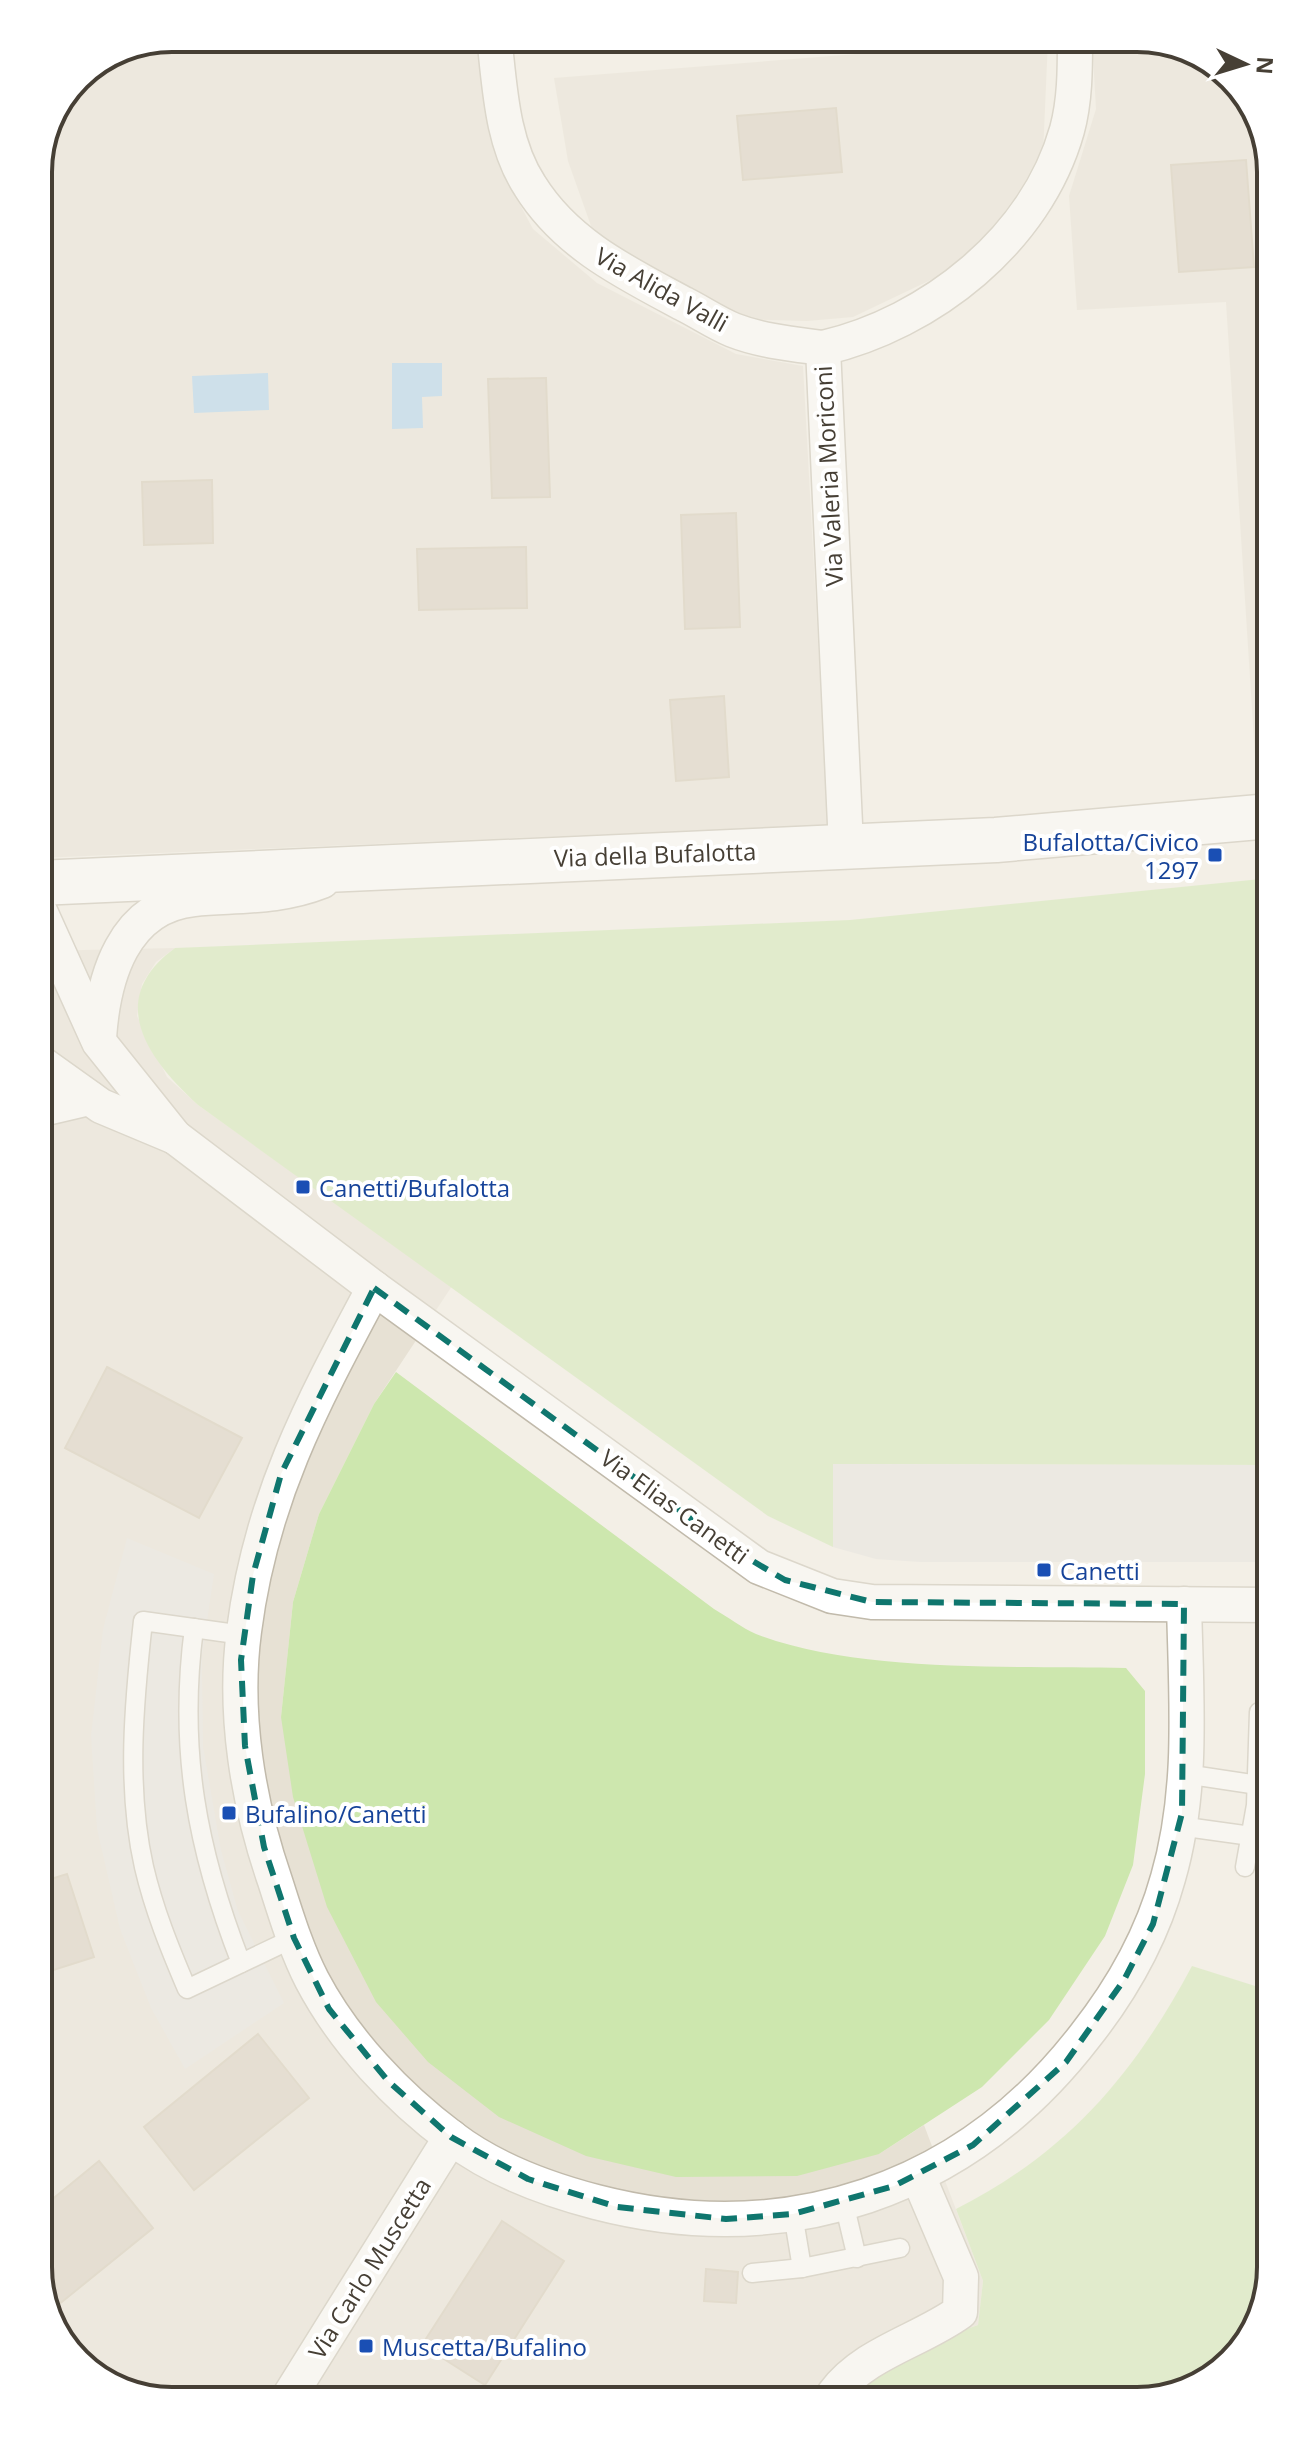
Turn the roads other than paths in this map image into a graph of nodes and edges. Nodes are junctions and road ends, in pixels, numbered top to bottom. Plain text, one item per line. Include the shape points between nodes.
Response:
1 (496, 52) edge
2 (1074, 52) edge
3 (823, 348) junction
4 (1257, 817) edge
5 (846, 846) junction
6 (351, 867) junction
7 (52, 882) edge
8 (52, 938) edge
9 (99, 1042) junction
10 (52, 1069) edge
11 (89, 1098) junction
12 (52, 1107) edge
13 (175, 1137) junction
14 (374, 1288) junction
15 (1184, 1604) junction
16 (1257, 1605) edge
17 (194, 1628) junction
18 (243, 1635) junction
19 (1185, 1774) junction
20 (1257, 1785) edge
21 (1257, 1792) edge
22 (1179, 1826) junction
23 (1251, 1836) junction
24 (1245, 1867) dead end
25 (294, 1938) junction
26 (241, 1963) junction
27 (451, 2137) junction
28 (918, 2176) junction
29 (844, 2203) junction
30 (793, 2214) junction
31 (900, 2248) dead end
32 (857, 2258) junction
33 (802, 2268) junction
34 (752, 2273) dead end
35 (295, 2387) edge
36 (839, 2387) edge

1 - 3 street, Via Alida Valli via 501,107 518,164 563,227 601,259 732,330
2 - 3 street, Via Valeria Moriconi via 1068,129 1033,204 1004,240 933,303 860,340
3 - 5 street, Via Valeria Moriconi
4 - 5 street, Via della Bufalotta via 996,840
5 - 6 street, Via della Bufalotta
6 - 7 street, Via della Bufalotta
6 - 9 street via 291,892 192,899 151,914 112,965
8 - 9 street
9 - 13 street
10 - 11 street
11 - 12 street
11 - 13 street
13 - 14 street, Via Elias Canetti
14 - 15 street, Via Elias Canetti via 734,1550 785,1580 872,1602
14 - 18 street via 281,1474 260,1545
15 - 16 street, Via Elias Canetti
15 - 19 street
17 - 18 lane
17 - 26 lane via 192,1788 214,1895
17 - 26 lane via 143,1621 134,1744 140,1848 158,1918 187,1989
18 - 25 street via 241,1709 250,1786
19 - 20 lane
19 - 22 street
21 - 23 lane
22 - 23 lane
22 - 28 street via 1153,1924 1097,2021 1015,2113
23 - 24 lane
25 - 26 lane
25 - 27 street via 313,1981 351,2039 388,2081
27 - 30 street via 528,2179 617,2207 726,2219
27 - 35 street, Via Carlo Muscetta
28 - 29 street
28 - 36 street via 961,2277 960,2312 847,2376
29 - 30 street
29 - 32 lane
30 - 33 lane
31 - 32 lane
32 - 33 lane
33 - 34 lane

